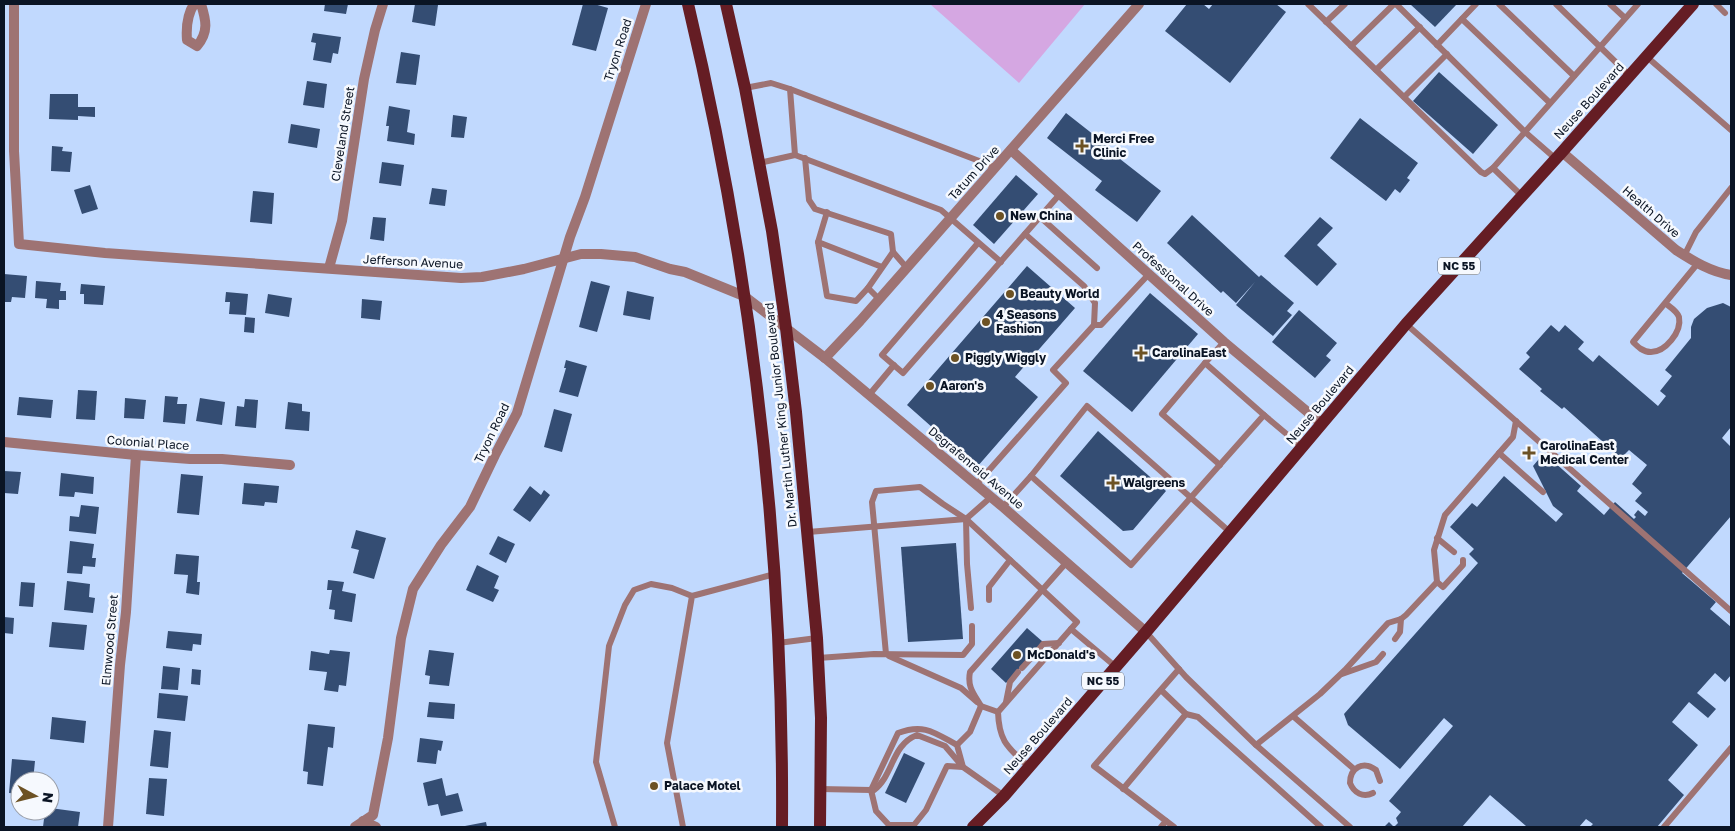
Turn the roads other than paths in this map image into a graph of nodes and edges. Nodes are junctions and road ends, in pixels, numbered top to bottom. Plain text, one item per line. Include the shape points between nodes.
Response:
1 (14, 4) edge
2 (194, 4) edge
3 (202, 4) edge
4 (383, 4) edge
5 (646, 4) edge
6 (688, 4) edge
7 (726, 4) edge
8 (1140, 4) edge
9 (1308, 4) edge
10 (1345, 4) edge
11 (1395, 4) edge
12 (1476, 4) edge
13 (1498, 4) edge
14 (1556, 4) edge
15 (1610, 4) edge
16 (1638, 4) edge
17 (1693, 4) edge
18 (1716, 4) edge
19 (1725, 13) dead end
20 (1625, 18) junction
21 (1462, 19) junction
22 (1326, 22) junction
23 (1420, 27) junction
24 (1437, 45) junction
25 (1351, 46) junction
26 (1600, 47) junction
27 (1447, 54) junction
28 (1647, 57) junction
29 (1376, 70) junction
30 (1574, 76) junction
31 (1630, 76) junction
32 (744, 88) junction
33 (790, 89) junction
34 (1404, 97) junction
35 (1550, 103) junction
36 (9, 124) edge
37 (1731, 130) edge
38 (1525, 132) junction
39 (1011, 150) junction
40 (795, 155) junction
41 (1559, 156) junction
42 (805, 158) junction
43 (759, 162) junction
44 (995, 167) junction
45 (1493, 168) junction
46 (1731, 188) edge
47 (1060, 194) junction
48 (1522, 196) junction
49 (826, 212) junction
50 (1040, 217) junction
51 (950, 218) junction
52 (1025, 234) junction
53 (818, 242) junction
54 (978, 243) junction
55 (893, 252) junction
56 (1684, 256) junction
57 (564, 258) junction
58 (1001, 262) junction
59 (1698, 263) junction
60 (329, 268) junction
61 (882, 268) junction
62 (906, 268) junction
63 (1097, 268) dead end
64 (1149, 274) junction
65 (1731, 276) edge
66 (868, 288) junction
67 (744, 296) junction
68 (879, 299) junction
69 (1664, 303) junction
70 (1406, 324) junction
71 (1094, 325) junction
72 (786, 328) junction
73 (1224, 342) junction
74 (825, 358) junction
75 (1206, 363) junction
76 (894, 365) junction
77 (869, 395) junction
78 (1264, 415) junction
79 (1516, 421) junction
80 (1322, 424) junction
81 (4, 442) edge
82 (1302, 447) junction
83 (1499, 453) junction
84 (136, 455) junction
85 (290, 465) dead end
86 (1220, 465) junction
87 (1031, 476) junction
88 (976, 485) junction
89 (1542, 492) dead end
90 (991, 497) junction
91 (1192, 497) junction
92 (1003, 507) junction
93 (966, 519) junction
94 (874, 527) junction
95 (808, 532) junction
96 (1231, 533) junction
97 (1437, 538) junction
98 (1454, 552) dead end
99 (1010, 560) junction
100 (1462, 560) dead end
101 (1066, 563) junction
102 (774, 574) junction
103 (1437, 582) junction
104 (1043, 590) junction
105 (692, 596) junction
106 (989, 600) dead end
107 (971, 608) dead end
108 (1731, 611) edge
109 (1400, 620) junction
110 (972, 626) dead end
111 (1071, 629) junction
112 (1146, 632) junction
113 (817, 638) junction
114 (1395, 639) dead end
115 (778, 643) junction
116 (1059, 643) junction
117 (886, 654) junction
118 (1383, 654) dead end
119 (818, 658) junction
120 (1116, 667) junction
121 (1179, 669) junction
122 (1340, 675) junction
123 (1161, 690) junction
124 (1006, 703) junction
125 (982, 706) junction
126 (998, 712) junction
127 (1186, 714) junction
128 (1294, 716) junction
129 (1256, 745) junction
130 (957, 746) junction
131 (1731, 748) edge
132 (963, 767) junction
133 (1029, 767) junction
134 (1354, 769) junction
135 (1380, 781) dead end
136 (820, 789) junction
137 (1123, 789) junction
138 (871, 790) junction
139 (1373, 793) dead end
140 (1004, 796) junction
141 (1166, 821) junction
142 (359, 824) edge
143 (108, 827) edge
144 (376, 827) edge
145 (615, 827) edge
146 (683, 827) edge
147 (782, 827) edge
148 (820, 827) edge
149 (974, 827) edge
150 (1161, 827) edge
151 (1174, 827) edge
152 (1322, 827) edge
153 (1350, 827) edge
154 (1664, 827) edge

1 - 36 street
2 - 3 street via 186,28 187,40 197,46 204,38 206,20
4 - 60 street, Cleveland Street via 364,79 342,221
5 - 57 street, Tryon Road
6 - 67 main road, Dr. Martin Luther King Junior Boulevard via 728,193
7 - 32 main road, Dr. Martin Luther King Junior Boulevard
8 - 39 street, Tatum Drive
9 - 22 lane
10 - 22 lane
11 - 23 lane
11 - 25 lane
12 - 21 lane
13 - 30 lane
14 - 26 lane
15 - 20 lane
16 - 20 lane
17 - 28 main road, Neuse Boulevard / NC 55
18 - 19 lane
20 - 26 lane
21 - 24 lane
21 - 35 lane
22 - 25 lane
23 - 24 lane
23 - 29 lane
24 - 27 lane
25 - 29 lane
26 - 30 lane
26 - 31 lane
27 - 34 lane
27 - 38 lane
28 - 31 main road, Neuse Boulevard / NC 55
28 - 37 lane
29 - 34 lane
30 - 35 lane
31 - 41 main road, Neuse Boulevard / NC 55
32 - 33 lane via 771,83
32 - 43 main road, Dr. Martin Luther King Junior Boulevard
33 - 40 lane
33 - 44 lane
34 - 45 lane via 1481,172 1485,174
35 - 38 lane
36 - 60 street, Jefferson Avenue via 20,244
38 - 41 lane
38 - 45 lane
39 - 44 street, Tatum Drive
39 - 47 street, Professional Drive
40 - 42 lane
40 - 43 lane
41 - 48 main road, Neuse Boulevard / NC 55
41 - 56 street, Health Drive
42 - 49 lane via 809,200 815,209
42 - 51 lane via 941,210
43 - 72 main road, Dr. Martin Luther King Junior Boulevard
44 - 51 street, Tatum Drive
45 - 48 lane
46 - 56 lane via 1696,232
47 - 50 lane
47 - 64 street, Professional Drive
48 - 70 main road, Neuse Boulevard / NC 55
49 - 53 lane
49 - 55 lane via 891,234
50 - 52 lane
50 - 63 lane
51 - 54 lane
51 - 62 street, Tatum Drive
52 - 58 lane
52 - 71 lane via 1084,286 1095,303
53 - 61 lane
53 - 66 lane via 827,296 856,301
54 - 58 lane
54 - 76 lane via 882,355
55 - 61 lane
55 - 62 lane
56 - 59 street, Health Drive
57 - 60 street, Jefferson Avenue via 524,269 468,278
57 - 67 street, Jefferson Avenue via 582,254 635,257 685,272
57 - 142 street, Tryon Road via 517,413 470,507 413,589 401,638 388,738 373,815
58 - 76 lane via 903,374
59 - 65 street, Health Drive
59 - 69 lane
61 - 66 lane
62 - 68 street, Tatum Drive
64 - 71 lane via 1101,325
64 - 73 street, Professional Drive
66 - 68 lane
67 - 72 street, Jefferson Avenue
67 - 102 main road, Dr. Martin Luther King Junior Boulevard via 757,392
68 - 74 street, Tatum Drive
69 - 69 lane via 1633,342 1641,349 1651,352 1664,348 1674,336 1678,316
70 - 79 lane
70 - 80 main road, Neuse Boulevard / NC 55
71 - 88 lane via 1053,370 1066,383
72 - 74 street, Degrafenreid Avenue
72 - 95 main road, Dr. Martin Luther King Junior Boulevard
73 - 75 lane
73 - 80 street, Professional Drive
74 - 77 street, Degrafenreid Avenue
75 - 78 lane
75 - 86 lane via 1162,414
76 - 77 lane
77 - 88 street, Degrafenreid Avenue
78 - 82 lane
78 - 86 lane
79 - 83 lane via 1513,437
79 - 108 lane
80 - 82 main road, Neuse Boulevard / NC 55
81 - 84 street, Colonial Place
82 - 96 main road, Neuse Boulevard / NC 55
83 - 89 lane
83 - 97 lane via 1445,515
84 - 85 street, Colonial Place
84 - 143 street, Elmwood Street
86 - 91 lane
87 - 91 lane via 1131,565
87 - 91 lane via 1087,406
87 - 92 lane
88 - 90 street, Degrafenreid Avenue
90 - 92 street, Degrafenreid Avenue
90 - 93 lane
91 - 96 lane
92 - 101 street, Degrafenreid Avenue
93 - 94 lane
93 - 94 lane via 920,487 884,490 876,491 872,502
93 - 99 lane
93 - 107 lane
94 - 95 lane
94 - 117 lane
95 - 113 main road, Dr. Martin Luther King Junior Boulevard
96 - 112 main road, Neuse Boulevard / NC 55
97 - 98 lane
97 - 103 lane via 1434,550
99 - 104 lane
99 - 106 lane via 989,587
100 - 103 lane via 1463,565 1443,587
101 - 104 lane
101 - 112 street, Degrafenreid Avenue
102 - 105 lane
102 - 115 main road, Dr. Martin Luther King Junior Boulevard
103 - 109 lane
104 - 111 lane via 1077,622
104 - 125 lane via 970,672 968,681
105 - 145 lane via 650,584 634,590 609,646 596,762
105 - 146 lane via 666,743
109 - 114 lane via 1400,632
109 - 122 lane via 1388,623
110 - 117 lane via 972,644 963,655
111 - 116 lane
111 - 120 lane
112 - 120 main road, Neuse Boulevard / NC 55
112 - 121 lane
113 - 115 lane
113 - 119 main road, Dr. Martin Luther King Junior Boulevard
115 - 147 main road, Dr. Martin Luther King Junior Boulevard
116 - 124 lane
116 - 124 lane via 1043,644 1020,670 1010,682
117 - 119 lane
117 - 125 lane via 960,688
118 - 122 lane via 1376,662
119 - 136 main road, Dr. Martin Luther King Junior Boulevard
120 - 133 main road, Neuse Boulevard / NC 55
121 - 123 lane
121 - 129 lane
122 - 128 lane
123 - 127 lane
123 - 137 lane via 1094,766
124 - 126 lane
125 - 126 lane
125 - 130 lane via 970,732
126 - 133 lane via 998,725 1006,745
127 - 137 lane
127 - 152 lane via 1198,717
128 - 129 lane
128 - 134 lane
129 - 153 lane
130 - 132 lane
130 - 138 lane via 929,730 910,728 898,733
131 - 154 lane
132 - 138 lane via 944,746 917,735 902,744 882,784
132 - 138 lane via 946,766 926,810 914,825 889,825 876,810
132 - 140 lane
133 - 140 main road, Neuse Boulevard / NC 55
134 - 135 lane via 1363,765 1372,767
134 - 139 lane via 1350,778 1352,788 1360,794
136 - 138 lane
136 - 148 main road, Dr. Martin Luther King Junior Boulevard
137 - 141 lane
140 - 149 main road, Neuse Boulevard / NC 55
141 - 150 lane
141 - 151 lane
142 - 144 street

